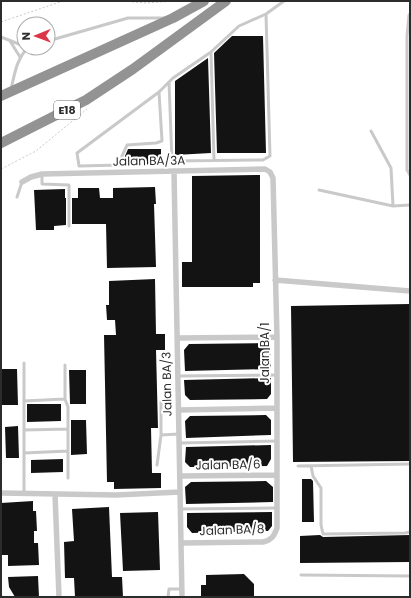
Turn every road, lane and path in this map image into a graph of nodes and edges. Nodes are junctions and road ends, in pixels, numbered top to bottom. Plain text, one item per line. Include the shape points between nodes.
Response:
1 (63, 1) edge
2 (124, 1) edge
3 (176, 1) edge
4 (204, 1) edge
5 (226, 1) edge
6 (284, 1) edge
7 (266, 14) junction
8 (410, 14) edge
9 (173, 18) junction
10 (1, 22) edge
11 (1, 37) edge
12 (56, 39) edge
13 (10, 41) junction
14 (16, 43) edge
15 (16, 50) edge
16 (211, 52) junction
17 (20, 56) edge
18 (169, 82) junction
19 (11, 91) junction
20 (159, 92) junction
21 (1, 96) edge
22 (92, 105) dead end
23 (371, 131) dead end
24 (1, 143) edge
25 (214, 160) junction
26 (1, 169) edge
27 (174, 171) junction
28 (42, 174) junction
29 (410, 175) edge
30 (273, 178) joint
31 (22, 182) joint
32 (319, 190) dead end
33 (17, 196) dead end
34 (410, 205) edge
35 (393, 206) junction
36 (69, 226) dead end
37 (275, 280) junction
38 (410, 291) edge
39 (276, 337) junction
40 (177, 338) junction
41 (24, 363) dead end
42 (65, 364) dead end
43 (277, 375) junction
44 (178, 376) junction
45 (65, 400) junction
46 (24, 401) junction
47 (161, 402) dead end
48 (277, 408) junction
49 (179, 410) junction
50 (68, 429) junction
51 (24, 430) junction
52 (179, 434) junction
53 (161, 435) junction
54 (277, 441) junction
55 (179, 443) junction
56 (68, 451) junction
57 (24, 453) junction
58 (410, 464) edge
59 (157, 465) dead end
60 (298, 466) dead end
61 (311, 466) junction
62 (277, 475) junction
63 (180, 476) junction
64 (68, 478) dead end
65 (180, 492) junction
66 (1, 493) edge
67 (24, 493) junction
68 (55, 494) junction
69 (277, 508) junction
70 (180, 509) junction
71 (277, 528) joint
72 (410, 532) edge
73 (181, 543) junction
74 (301, 575) dead end
75 (410, 576) edge
76 (182, 589) junction
77 (59, 597) edge
78 (168, 597) edge
79 (182, 597) edge

1 - 10 path
2 - 3 path
4 - 9 highway
5 - 24 highway, E18 via 86,100
6 - 7 lane
7 - 16 lane via 239,26
7 - 25 lane via 270,156 263,160
8 - 29 lane via 407,36 407,170
9 - 12 lane via 128,18
9 - 19 highway
11 - 13 lane
13 - 14 lane
13 - 15 lane
16 - 18 lane
16 - 25 lane
17 - 19 lane
18 - 20 lane
18 - 25 lane via 172,161
19 - 21 highway
20 - 20 lane via 77,153 79,166 120,165 127,145 162,141
22 - 26 path via 36,151
23 - 35 lane via 391,168
27 - 28 street, Jalan BA/3A
27 - 30 street, Jalan BA/3A via 265,169
27 - 40 street, Jalan BA/3
28 - 31 street, Jalan BA/3A
28 - 36 lane via 42,184 69,186
30 - 37 street, Jalan BA/1
31 - 33 lane
32 - 35 lane
34 - 35 lane
37 - 38 street
37 - 39 street, Jalan BA/1
39 - 40 street
39 - 43 street, Jalan BA/1
40 - 44 street, Jalan BA/3
41 - 46 lane
42 - 45 lane
43 - 44 lane
43 - 48 street, Jalan BA/1
44 - 49 street, Jalan BA/3
45 - 46 lane
45 - 50 lane via 68,407
46 - 51 lane
47 - 53 lane
48 - 49 street
48 - 54 street, Jalan BA/1
49 - 52 street, Jalan BA/3
50 - 51 lane
50 - 56 lane
51 - 57 lane
52 - 53 lane
52 - 55 street, Jalan BA/3
53 - 59 lane
54 - 55 lane
54 - 62 street, Jalan BA/1
55 - 63 street, Jalan BA/3
56 - 57 lane
56 - 64 lane
57 - 67 lane
58 - 61 lane
60 - 61 lane
61 - 72 lane via 313,476 322,488 322,534
62 - 63 street, Jalan BA/6
62 - 69 street, Jalan BA/1
63 - 65 street, Jalan BA/3
65 - 68 street
65 - 70 street, Jalan BA/3
66 - 67 street
67 - 68 street
68 - 77 street
69 - 70 lane
69 - 71 street, Jalan BA/1
70 - 73 street, Jalan BA/3
71 - 73 street, Jalan BA/8 via 275,535 263,542
73 - 76 street, Jalan BA/3
74 - 75 lane
76 - 78 lane via 169,589
76 - 79 street, Jalan BA/3

